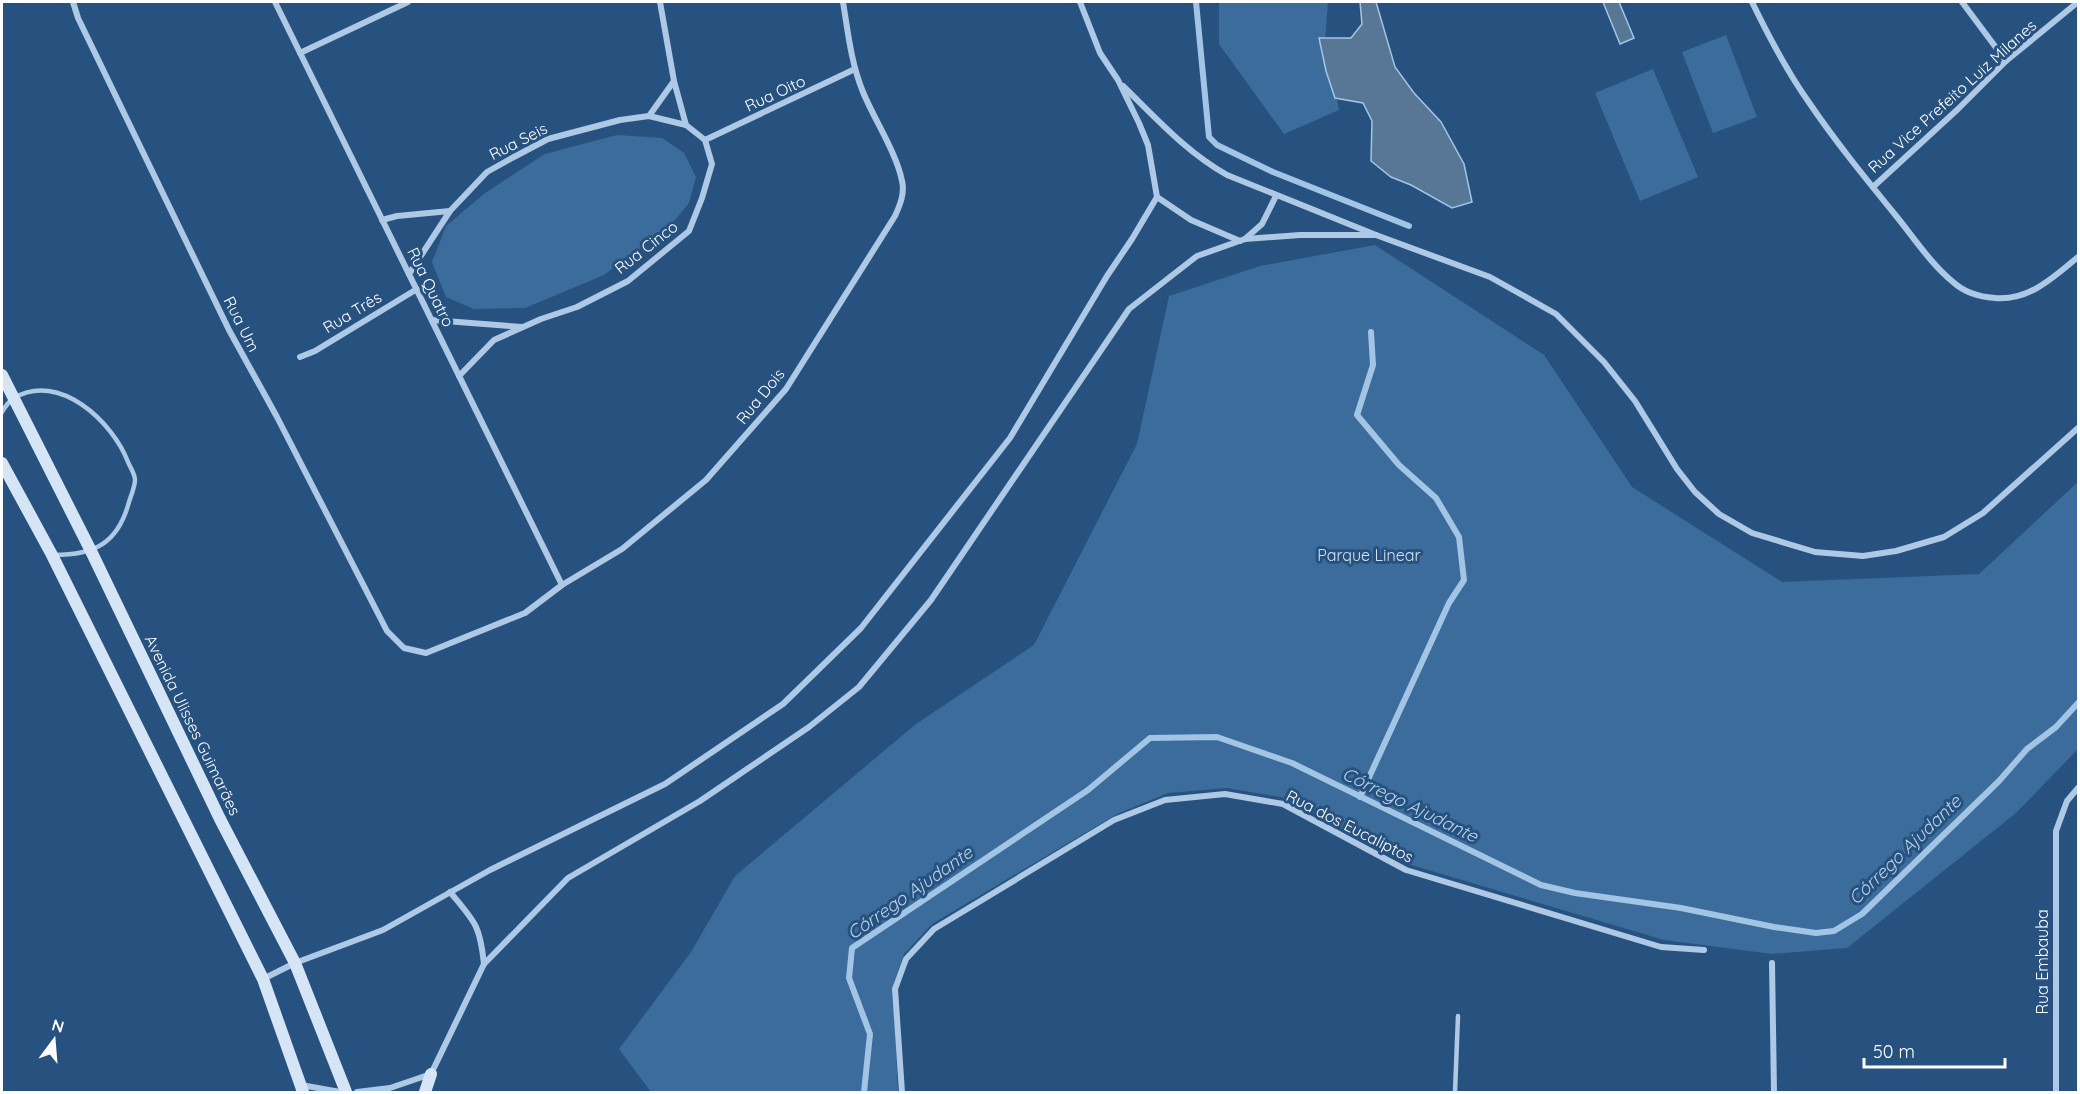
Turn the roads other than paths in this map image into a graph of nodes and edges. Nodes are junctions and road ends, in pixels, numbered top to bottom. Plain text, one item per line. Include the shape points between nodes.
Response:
1 (73, 2) edge
2 (275, 2) edge
3 (408, 2) edge
4 (660, 2) edge
5 (843, 2) edge
6 (1080, 2) edge
7 (1752, 2) edge
8 (1962, 2) edge
9 (2079, 2) edge
10 (300, 53) junction
11 (2006, 61) junction
12 (855, 69) junction
13 (1118, 80) junction
14 (674, 81) junction
15 (649, 116) junction
16 (686, 126) junction
17 (705, 140) junction
18 (1873, 187) junction
19 (1276, 196) junction
20 (1157, 197) junction
21 (450, 211) junction
22 (382, 220) junction
23 (1376, 235) junction
24 (1243, 240) junction
25 (2079, 258) edge
26 (409, 274) junction
27 (417, 289) junction
28 (432, 320) junction
29 (526, 327) junction
30 (300, 357) dead end
31 (2, 375) edge
32 (459, 376) junction
33 (13, 399) junction
34 (2, 412) edge
35 (2079, 428) edge
36 (2, 463) edge
37 (91, 551) junction
38 (52, 555) junction
39 (562, 585) junction
40 (404, 648) joint
41 (2079, 788) edge
42 (450, 892) junction
43 (1704, 950) dead end
44 (295, 963) junction
45 (1772, 963) dead end
46 (484, 964) junction
47 (263, 979) junction
48 (1458, 1016) dead end
49 (431, 1074) junction
50 (302, 1089) edge
51 (340, 1092) edge
52 (346, 1092) edge
53 (357, 1092) edge
54 (425, 1092) edge
55 (902, 1092) edge
56 (1455, 1092) edge
57 (1774, 1092) edge
58 (2056, 1092) edge

1 - 40 street, Rua Um via 233,339 387,632
2 - 10 street, Rua Quatro
3 - 10 street
4 - 14 street
5 - 12 street, Rua Dois
6 - 13 street via 1100,53
7 - 18 street via 1807,100
8 - 11 street
9 - 11 street, Rua Vice Prefeito Luiz Milanes
10 - 22 street, Rua Quatro
11 - 18 street, Rua Vice Prefeito Luiz Milanes
12 - 17 street, Rua Oito
12 - 39 street, Rua Dois via 903,182 902,200 895,216 786,389 706,480 622,549
13 - 19 street via 1206,164
13 - 20 street via 1148,145
14 - 15 street
14 - 16 street
15 - 16 street, Rua Seis
15 - 21 street, Rua Seis via 548,139 487,172
16 - 17 street
17 - 29 street, Rua Cinco via 712,164 689,231 628,281
18 - 25 street via 1935,264 1967,292 1995,298 2018,297
19 - 23 street
19 - 24 street via 1262,224
20 - 24 street via 1191,220
20 - 42 street via 1010,438 861,628 783,704 665,784
21 - 22 street
21 - 26 street, Rua Seis
22 - 26 street, Rua Quatro
23 - 24 street
23 - 35 street via 1490,277 1556,314 1604,362 1635,401 1695,492 1719,514 1752,533 1815,552 1863,556 1944,537 1983,513
24 - 46 street via 1197,256 1129,309 930,600 860,687 700,801 568,878
26 - 27 street, Rua Quatro
27 - 28 street, Rua Quatro
27 - 30 street, Rua Três
28 - 29 street, Rua Cinco
28 - 32 street, Rua Quatro
29 - 32 street, Rua Cinco via 494,340
31 - 33 street, Avenida Ulisses Guimarães
32 - 39 street, Rua Quatro
33 - 34 lane
33 - 37 street, Avenida Ulisses Guimarães
33 - 37 lane via 32,391 53,391 84,405 123,448 135,479 125,516 106,543
36 - 38 street
37 - 38 lane
37 - 44 street, Avenida Ulisses Guimarães via 220,819
38 - 47 street
39 - 40 street, Rua Dois via 525,613 426,653
41 - 58 street, Rua Embauba via 2067,801 2056,831
42 - 44 street via 383,930
42 - 46 street via 476,924
43 - 55 street, Rua dos Eucaliptos via 1661,947 1406,870 1283,804 1225,794 1165,800 1114,820 934,928 906,959 895,989
44 - 47 street
44 - 52 street, Avenida Ulisses Guimarães
45 - 57 street
46 - 49 street
47 - 50 street
48 - 56 lane
49 - 53 street via 390,1088
49 - 54 street
50 - 51 street

